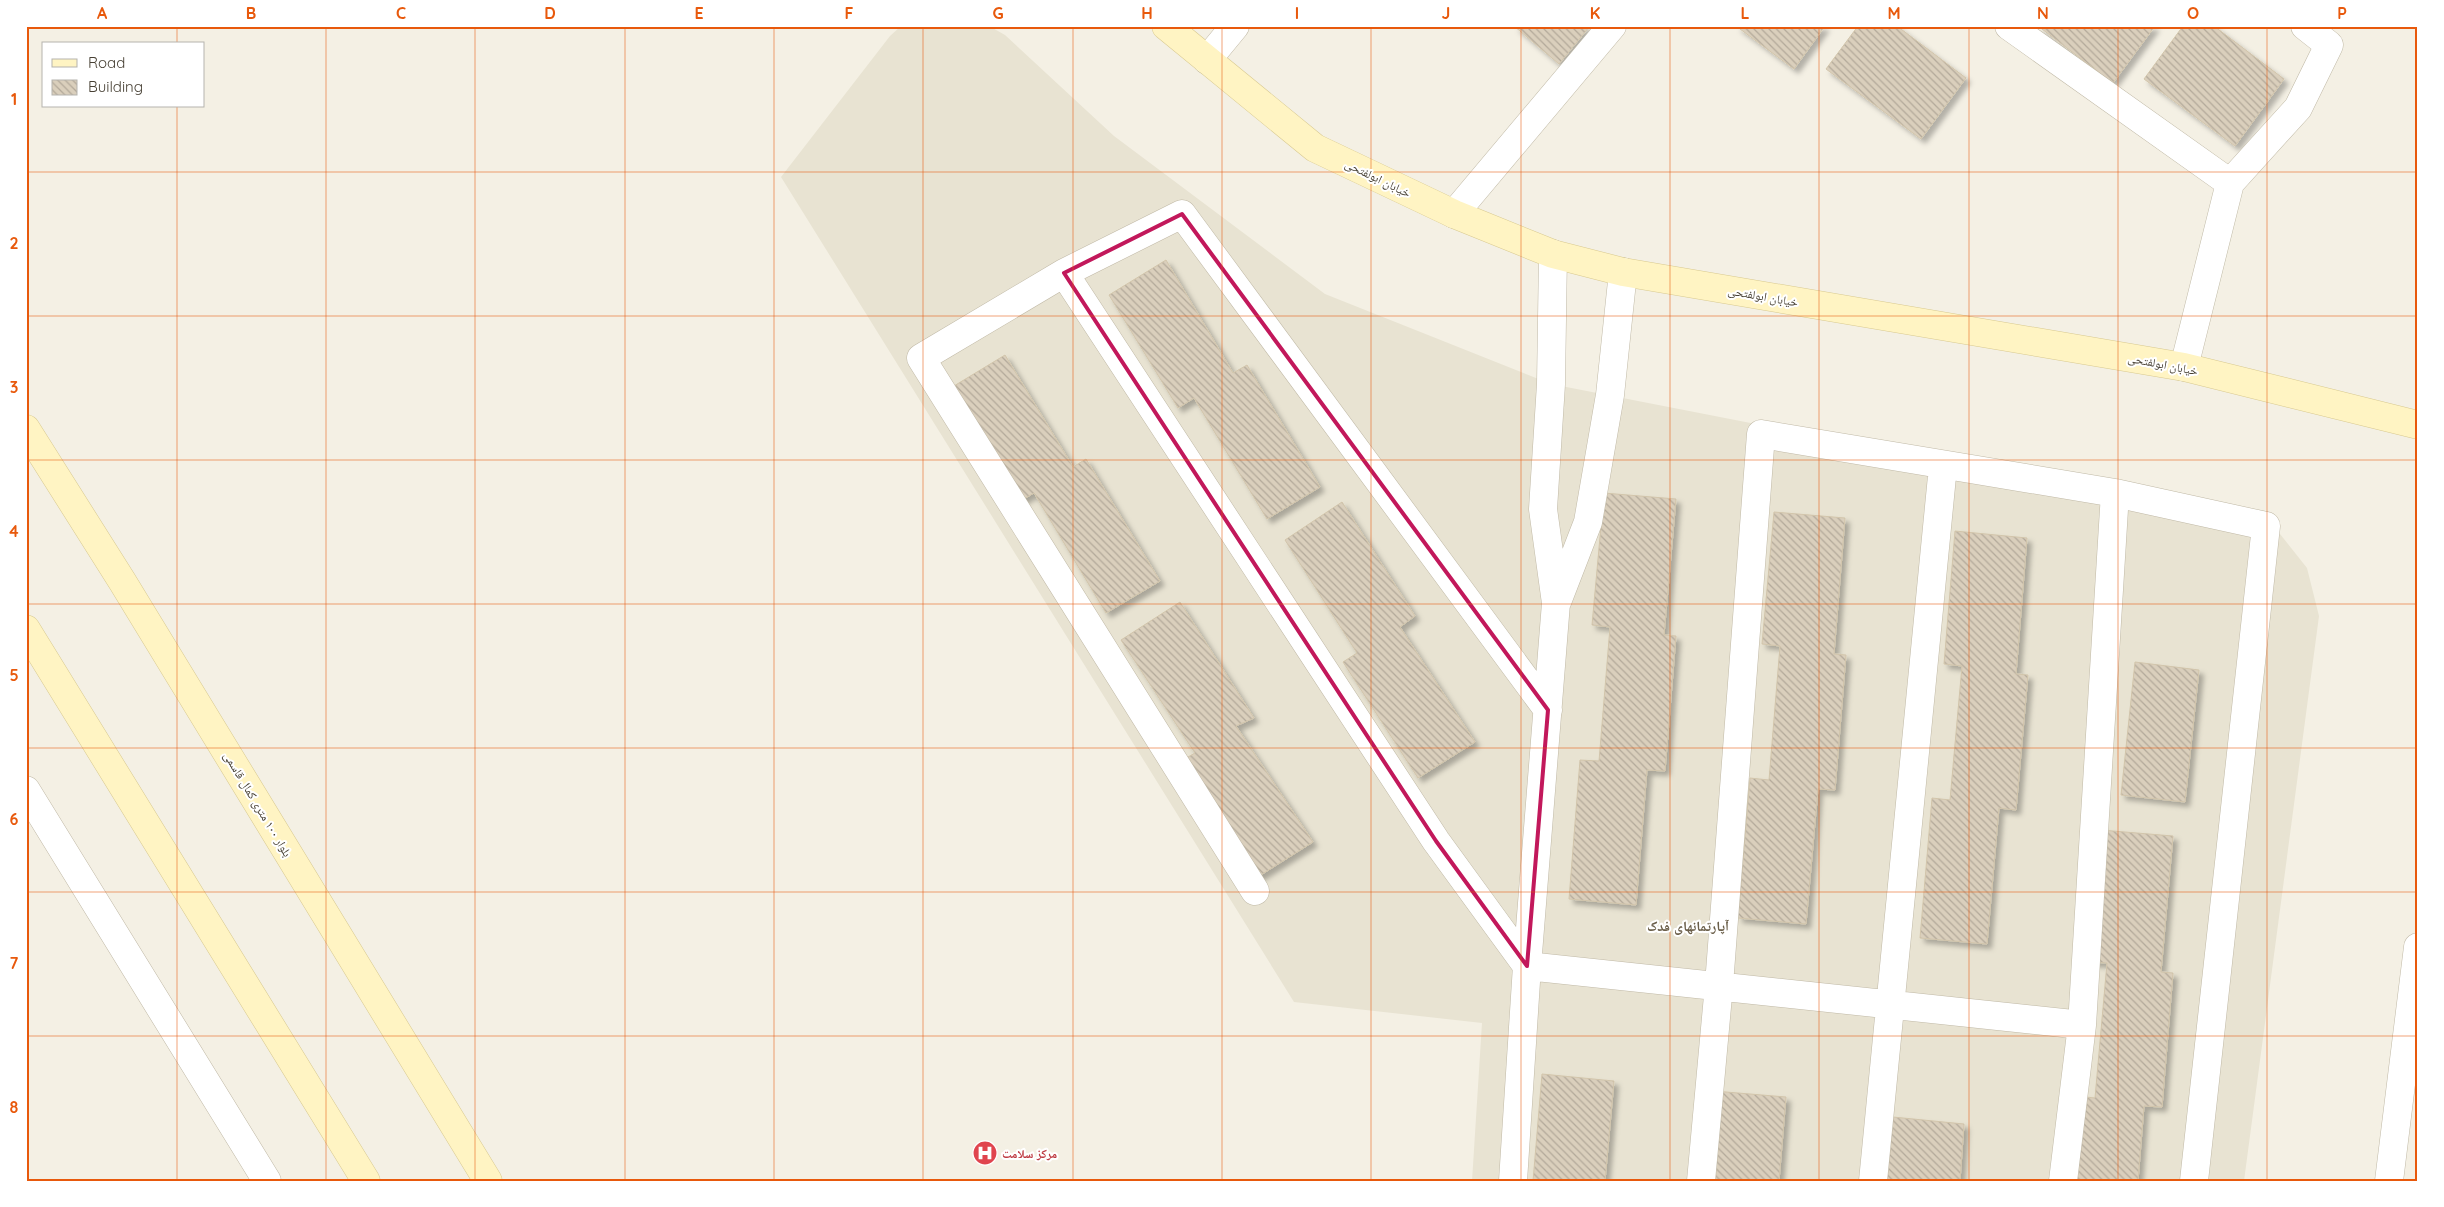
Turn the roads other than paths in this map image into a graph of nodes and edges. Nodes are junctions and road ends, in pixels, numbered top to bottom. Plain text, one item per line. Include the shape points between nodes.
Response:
1 (1166, 26) edge
2 (1235, 26) edge
3 (1612, 26) edge
4 (2009, 26) edge
5 (2305, 26) edge
6 (2334, 36) edge
7 (1207, 60) junction
8 (2230, 183) junction
9 (1454, 214) junction
10 (1553, 254) junction
11 (1623, 272) junction
12 (1064, 273) junction
13 (2184, 367) junction
14 (2418, 425) edge
15 (26, 429) edge
16 (1943, 466) junction
17 (2115, 493) junction
18 (1556, 604) junction
19 (26, 629) edge
20 (1548, 710) junction
21 (26, 790) edge
22 (1255, 891) dead end
23 (2418, 947) edge
24 (1527, 966) junction
25 (1719, 985) junction
26 (1891, 1005) junction
27 (2082, 1025) junction
28 (267, 1181) edge
29 (366, 1181) edge
30 (488, 1181) edge
31 (1513, 1181) edge
32 (1701, 1181) edge
33 (1873, 1181) edge
34 (2063, 1181) edge
35 (2194, 1181) edge
36 (2389, 1181) edge

1 - 7 main road, خیابان ابولفتحی
2 - 7 street
3 - 9 street
4 - 8 street
5 - 6 street
6 - 8 street via 2298,108
7 - 9 main road, خیابان ابولفتحی via 1315,148
8 - 13 street
9 - 10 main road, خیابان ابولفتحی
10 - 11 main road, خیابان ابولفتحی
10 - 18 street via 1551,384 1543,509
11 - 13 main road, خیابان ابولفتحی
11 - 18 street via 1610,395 1588,522
12 - 20 street via 1182,214
12 - 22 street via 921,358
12 - 24 street via 1436,841
13 - 14 main road, خیابان ابولفتحی
15 - 30 main road, بلوار ۱۰۰ متری کمال قاسمی
16 - 17 street
16 - 25 street via 1761,434
16 - 26 street
17 - 27 street
17 - 35 street via 2266,526
18 - 20 street
19 - 29 main road
20 - 24 street
21 - 28 street
23 - 36 street
24 - 25 street
24 - 31 street
25 - 26 street
25 - 32 street
26 - 27 street
26 - 33 street
27 - 34 street

